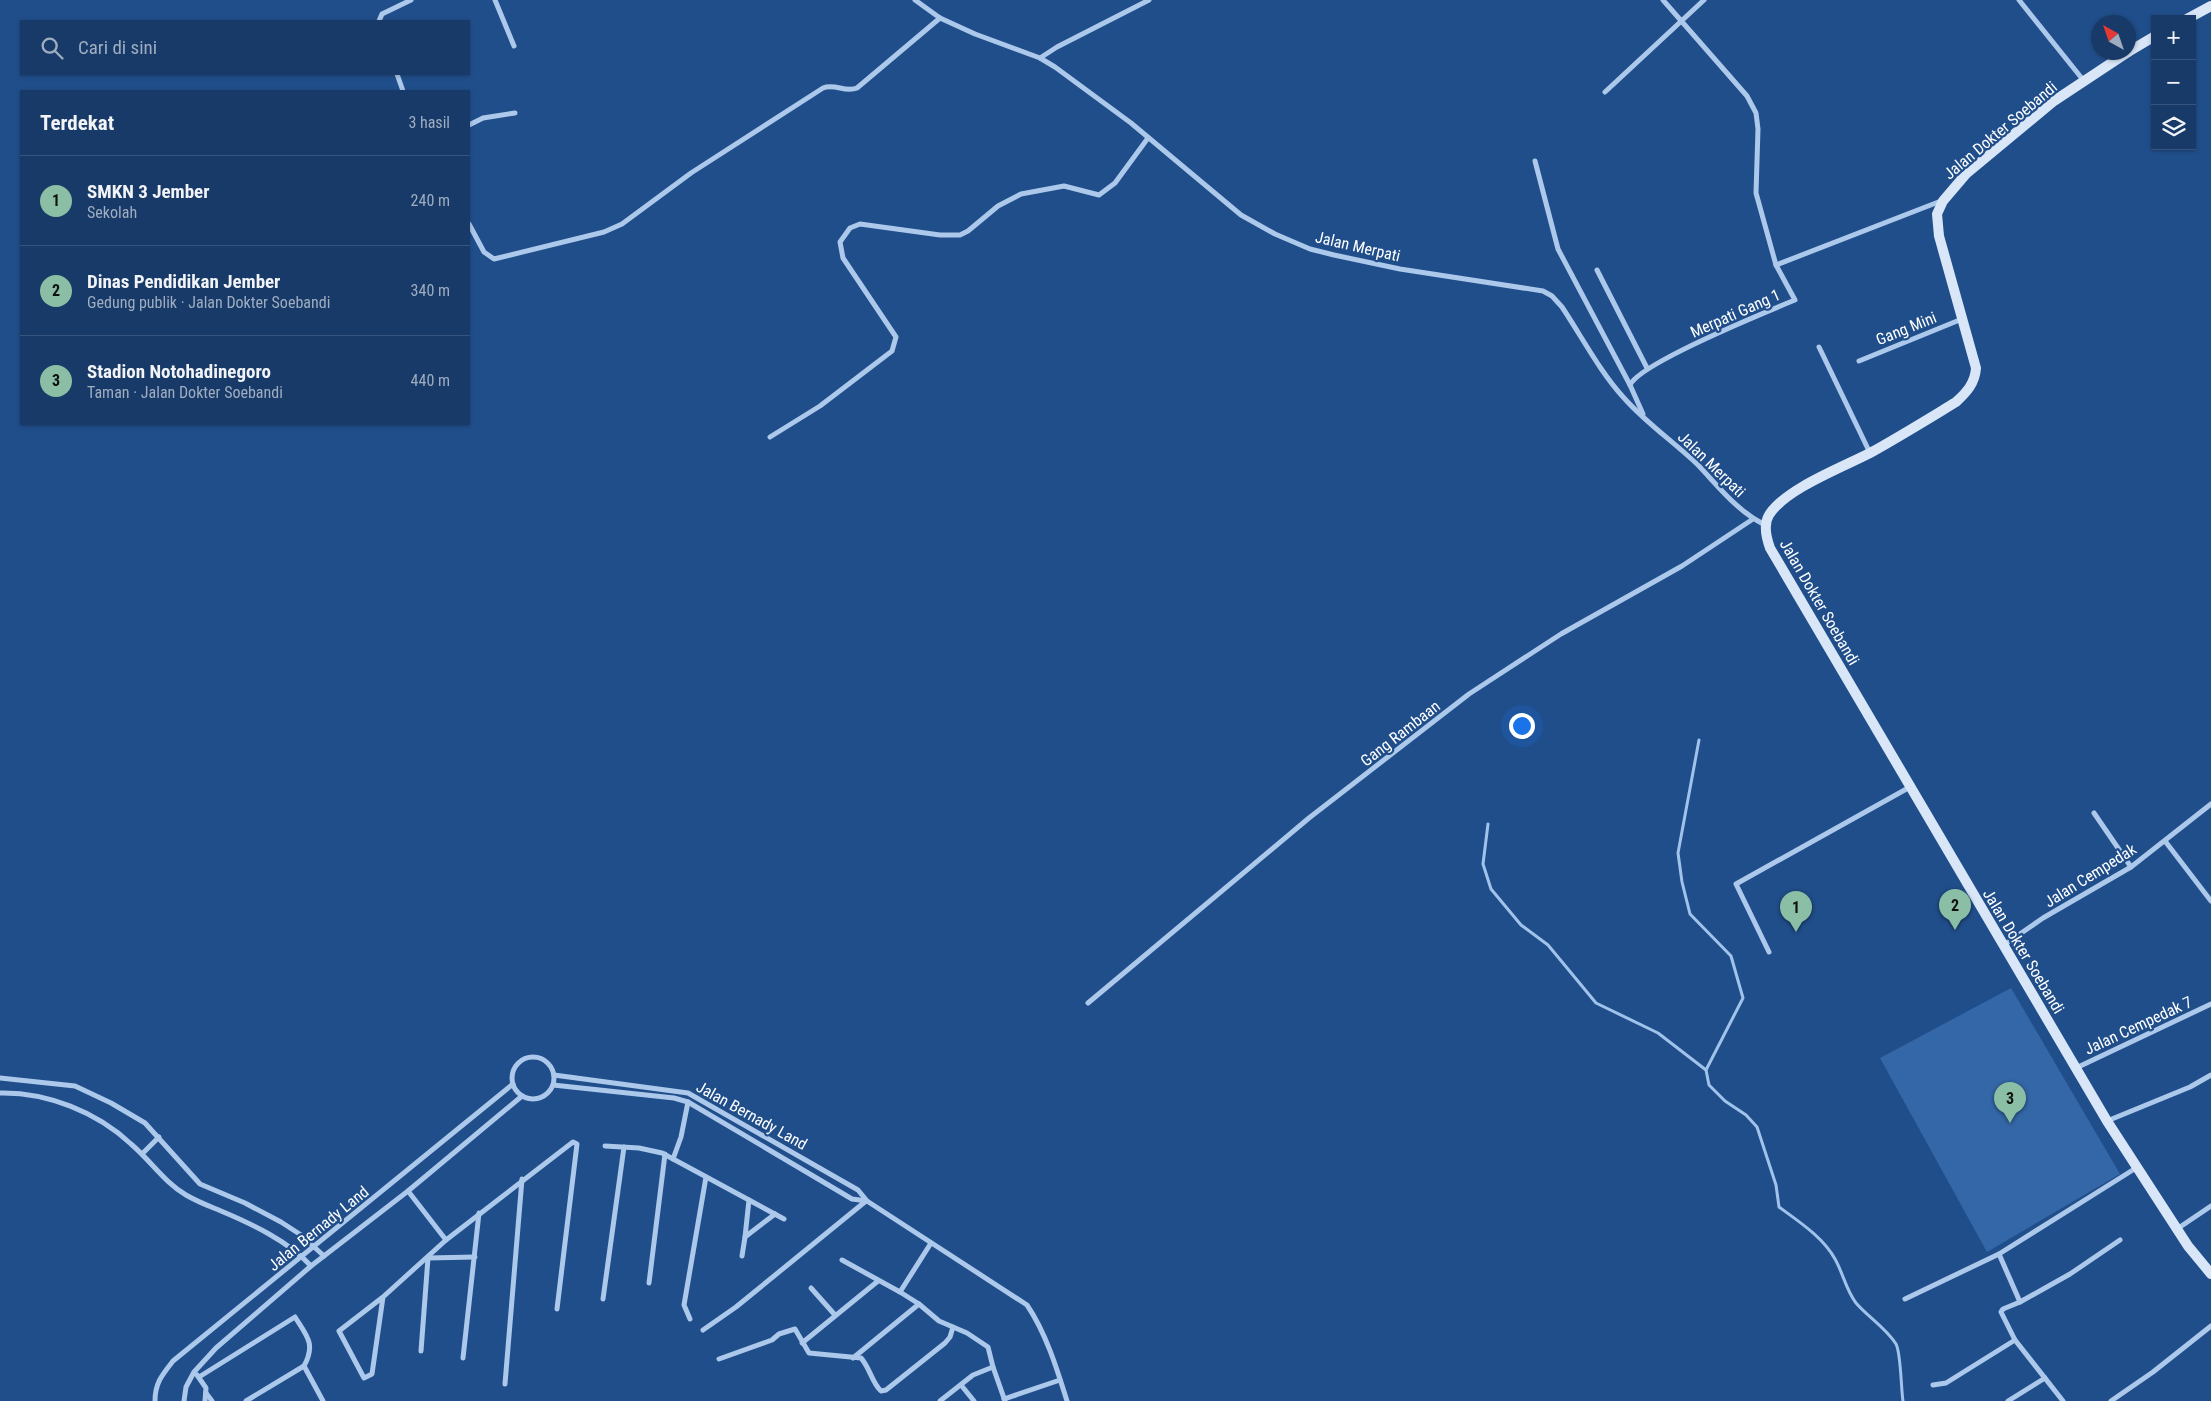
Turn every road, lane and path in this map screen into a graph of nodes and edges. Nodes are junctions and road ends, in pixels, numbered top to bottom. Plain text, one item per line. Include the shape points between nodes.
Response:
1 (412, 0) edge
2 (495, 0) edge
3 (915, 0) edge
4 (1149, 0) edge
5 (1663, 0) edge
6 (1704, 0) edge
7 (2018, 0) edge
8 (2211, 6) edge
9 (2194, 15) edge
10 (940, 18) junction
11 (379, 20) edge
12 (1681, 22) junction
13 (2151, 38) edge
14 (514, 46) dead end
15 (2136, 47) edge
16 (1040, 58) junction
17 (2116, 60) edge
18 (397, 75) edge
19 (2084, 82) junction
20 (403, 90) edge
21 (1604, 92) dead end
22 (515, 113) dead end
23 (470, 124) edge
24 (1148, 138) junction
25 (1535, 161) dead end
26 (1943, 201) junction
27 (470, 226) edge
28 (1776, 265) junction
29 (1597, 270) dead end
30 (1962, 318) junction
31 (1819, 347) dead end
32 (1859, 361) dead end
33 (1647, 368) junction
34 (1630, 385) junction
35 (1644, 417) junction
36 (770, 437) dead end
37 (1870, 453) junction
38 (1753, 519) junction
39 (1766, 525) junction
40 (1910, 786) junction
41 (2211, 804) edge
42 (2094, 813) dead end
43 (2165, 840) junction
44 (2131, 867) junction
45 (2211, 901) edge
46 (2004, 945) junction
47 (1770, 952) dead end
48 (1088, 1003) dead end
49 (2211, 1004) edge
50 (2075, 1068) junction
51 (554, 1075) junction
52 (2211, 1075) edge
53 (0, 1078) edge
54 (513, 1084) junction
55 (553, 1085) junction
56 (0, 1092) edge
57 (522, 1096) junction
58 (688, 1102) junction
59 (2107, 1121) junction
60 (159, 1137) junction
61 (605, 1146) dead end
62 (624, 1147) junction
63 (142, 1154) junction
64 (665, 1154) junction
65 (673, 1159) junction
66 (2136, 1168) junction
67 (706, 1176) junction
68 (522, 1179) junction
69 (408, 1191) junction
70 (749, 1200) junction
71 (867, 1201) junction
72 (2211, 1206) edge
73 (480, 1213) junction
74 (774, 1214) junction
75 (784, 1219) dead end
76 (2177, 1229) junction
77 (745, 1237) junction
78 (446, 1240) junction
79 (2120, 1240) dead end
80 (931, 1243) junction
81 (314, 1246) junction
82 (1999, 1254) junction
83 (302, 1256) junction
84 (324, 1256) junction
85 (742, 1256) dead end
86 (475, 1257) junction
87 (428, 1258) junction
88 (842, 1260) dead end
89 (311, 1266) junction
90 (2211, 1274) edge
91 (878, 1281) junction
92 (649, 1283) dead end
93 (811, 1288) dead end
94 (900, 1292) junction
95 (383, 1297) junction
96 (603, 1300) dead end
97 (1905, 1300) dead end
98 (2020, 1302) junction
99 (919, 1304) junction
100 (557, 1309) dead end
101 (836, 1315) junction
102 (690, 1319) dead end
103 (2211, 1326) edge
104 (953, 1327) junction
105 (702, 1330) dead end
106 (2016, 1340) junction
107 (802, 1343) junction
108 (421, 1351) dead end
109 (463, 1358) dead end
110 (719, 1359) dead end
111 (852, 1359) junction
112 (304, 1366) junction
113 (994, 1367) junction
114 (194, 1372) junction
115 (198, 1377) junction
116 (2045, 1378) junction
117 (1060, 1380) junction
118 (505, 1384) dead end
119 (961, 1385) junction
120 (1933, 1385) dead end
121 (206, 1393) junction
122 (1005, 1400) edge
123 (155, 1401) edge
124 (184, 1401) edge
125 (205, 1401) edge
126 (212, 1401) edge
127 (246, 1401) edge
128 (323, 1401) edge
129 (940, 1401) edge
130 (974, 1401) edge
131 (1067, 1401) edge
132 (2008, 1401) edge
133 (2063, 1401) edge
134 (2111, 1401) edge

1 - 11 street via 385,12
2 - 14 street
3 - 10 street, Jalan Merpati
4 - 16 street via 1057,46
5 - 12 street, Merpati Gang 1
6 - 12 street
7 - 19 street
8 - 9 main road
10 - 16 street, Jalan Merpati
10 - 27 street via 857,88 852,90 829,85 823,88 691,173 615,228 494,259 484,252
12 - 21 street
12 - 28 street, Merpati Gang 1 via 1747,96 1756,113 1756,193
13 - 15 main road, Jalan Dokter Soebandi
16 - 24 street, Jalan Merpati
17 - 19 main road, Jalan Dokter Soebandi
18 - 20 street
19 - 26 main road, Jalan Dokter Soebandi via 2054,101 1973,168
22 - 23 street via 483,118
24 - 35 street, Jalan Merpati via 1241,214 1292,242 1381,265 1534,289 1552,296 1615,388
24 - 36 street via 1115,183 1099,195 1064,186 1021,194 998,206 960,236 860,224 850,228 840,242 844,258 896,337 892,351 820,406
25 - 34 street via 1558,249
26 - 28 street
26 - 30 main road, Jalan Dokter Soebandi via 1937,214 1939,236
28 - 33 street, Merpati Gang 1 via 1794,300
29 - 33 street
30 - 32 street, Gang Mini
30 - 37 main road, Jalan Dokter Soebandi via 1976,368 1968,391 1956,402
31 - 37 street
33 - 34 street, Merpati Gang 1
34 - 35 street
35 - 38 street, Jalan Merpati
37 - 39 main road, Jalan Dokter Soebandi via 1790,495 1775,506
38 - 39 street, Jalan Merpati
38 - 48 street, Gang Rambaan via 1682,566 1561,634 1469,694 1309,818
39 - 40 main road, Jalan Dokter Soebandi via 1770,548
40 - 46 main road, Jalan Dokter Soebandi
40 - 47 street via 1736,884
41 - 43 street, Jalan Cempedak
42 - 44 street
43 - 44 street, Jalan Cempedak
43 - 45 street
44 - 46 street, Jalan Cempedak via 2043,918
46 - 50 main road, Jalan Dokter Soebandi
49 - 50 street, Jalan Cempedak 7
50 - 59 main road, Jalan Dokter Soebandi
51 - 54 street, Jalan Bernady Land via 551,1066 543,1059 527,1057 515,1068
51 - 55 street
51 - 71 street, Jalan Bernady Land via 688,1093 858,1190
52 - 59 street
53 - 60 street via 75,1086 137,1118
54 - 57 street
54 - 81 street, Jalan Bernady Land
55 - 57 street via 539,1098
55 - 58 street, Jalan Bernady Land
56 - 63 street via 19,1092 57,1102 94,1117
57 - 69 street, Jalan Bernady Land
58 - 65 street
58 - 71 street, Jalan Bernady Land via 852,1200
59 - 66 main road, Jalan Dokter Soebandi
60 - 63 street
60 - 81 street via 200,1184 281,1222
61 - 62 street
62 - 64 street
62 - 96 street
63 - 83 street via 172,1186 199,1203 251,1225
64 - 65 street
64 - 92 street
65 - 67 street
66 - 76 main road, Jalan Dokter Soebandi
66 - 82 street
67 - 70 street
67 - 102 street via 684,1305
68 - 73 street
68 - 100 street via 568,1145 577,1144
68 - 118 street
69 - 78 street
69 - 84 street, Jalan Bernady Land
70 - 74 street
70 - 77 street
71 - 80 street, Jalan Bernady Land
71 - 105 street via 736,1307
72 - 76 street
73 - 78 street
73 - 86 street
74 - 75 street
74 - 77 street
76 - 90 main road, Jalan Dokter Soebandi
77 - 85 street
78 - 87 street
79 - 98 street via 2070,1274
80 - 94 street
80 - 117 street, Jalan Bernady Land via 1027,1305 1035,1316
81 - 83 street, Jalan Bernady Land
81 - 84 street
82 - 97 street
82 - 98 street
83 - 89 street
83 - 123 street, Jalan Bernady Land via 173,1361 155,1388
84 - 89 street, Jalan Bernady Land
86 - 87 street
86 - 109 street
87 - 95 street
87 - 108 street
88 - 91 street
89 - 114 street, Jalan Bernady Land via 211,1352
91 - 94 street
91 - 101 street
93 - 101 street
94 - 99 street
95 - 95 street via 372,1374 364,1378 339,1331
98 - 106 street via 2001,1310
99 - 104 street via 938,1321
99 - 111 street
101 - 107 street
103 - 134 street
104 - 111 street via 945,1343 886,1390 877,1388 872,1373 861,1358
104 - 113 street via 988,1347
106 - 116 street
106 - 120 street via 1946,1382
107 - 110 street via 795,1329
107 - 111 street via 809,1353
112 - 115 street via 310,1342 295,1317
112 - 127 street
112 - 128 street
113 - 119 street via 973,1375
113 - 122 street
114 - 115 street
114 - 124 street, Jalan Bernady Land via 186,1387
115 - 121 street
116 - 132 street
116 - 133 street
117 - 122 street
117 - 131 street, Jalan Bernady Land
119 - 129 street
119 - 130 street
121 - 125 street
121 - 126 street

